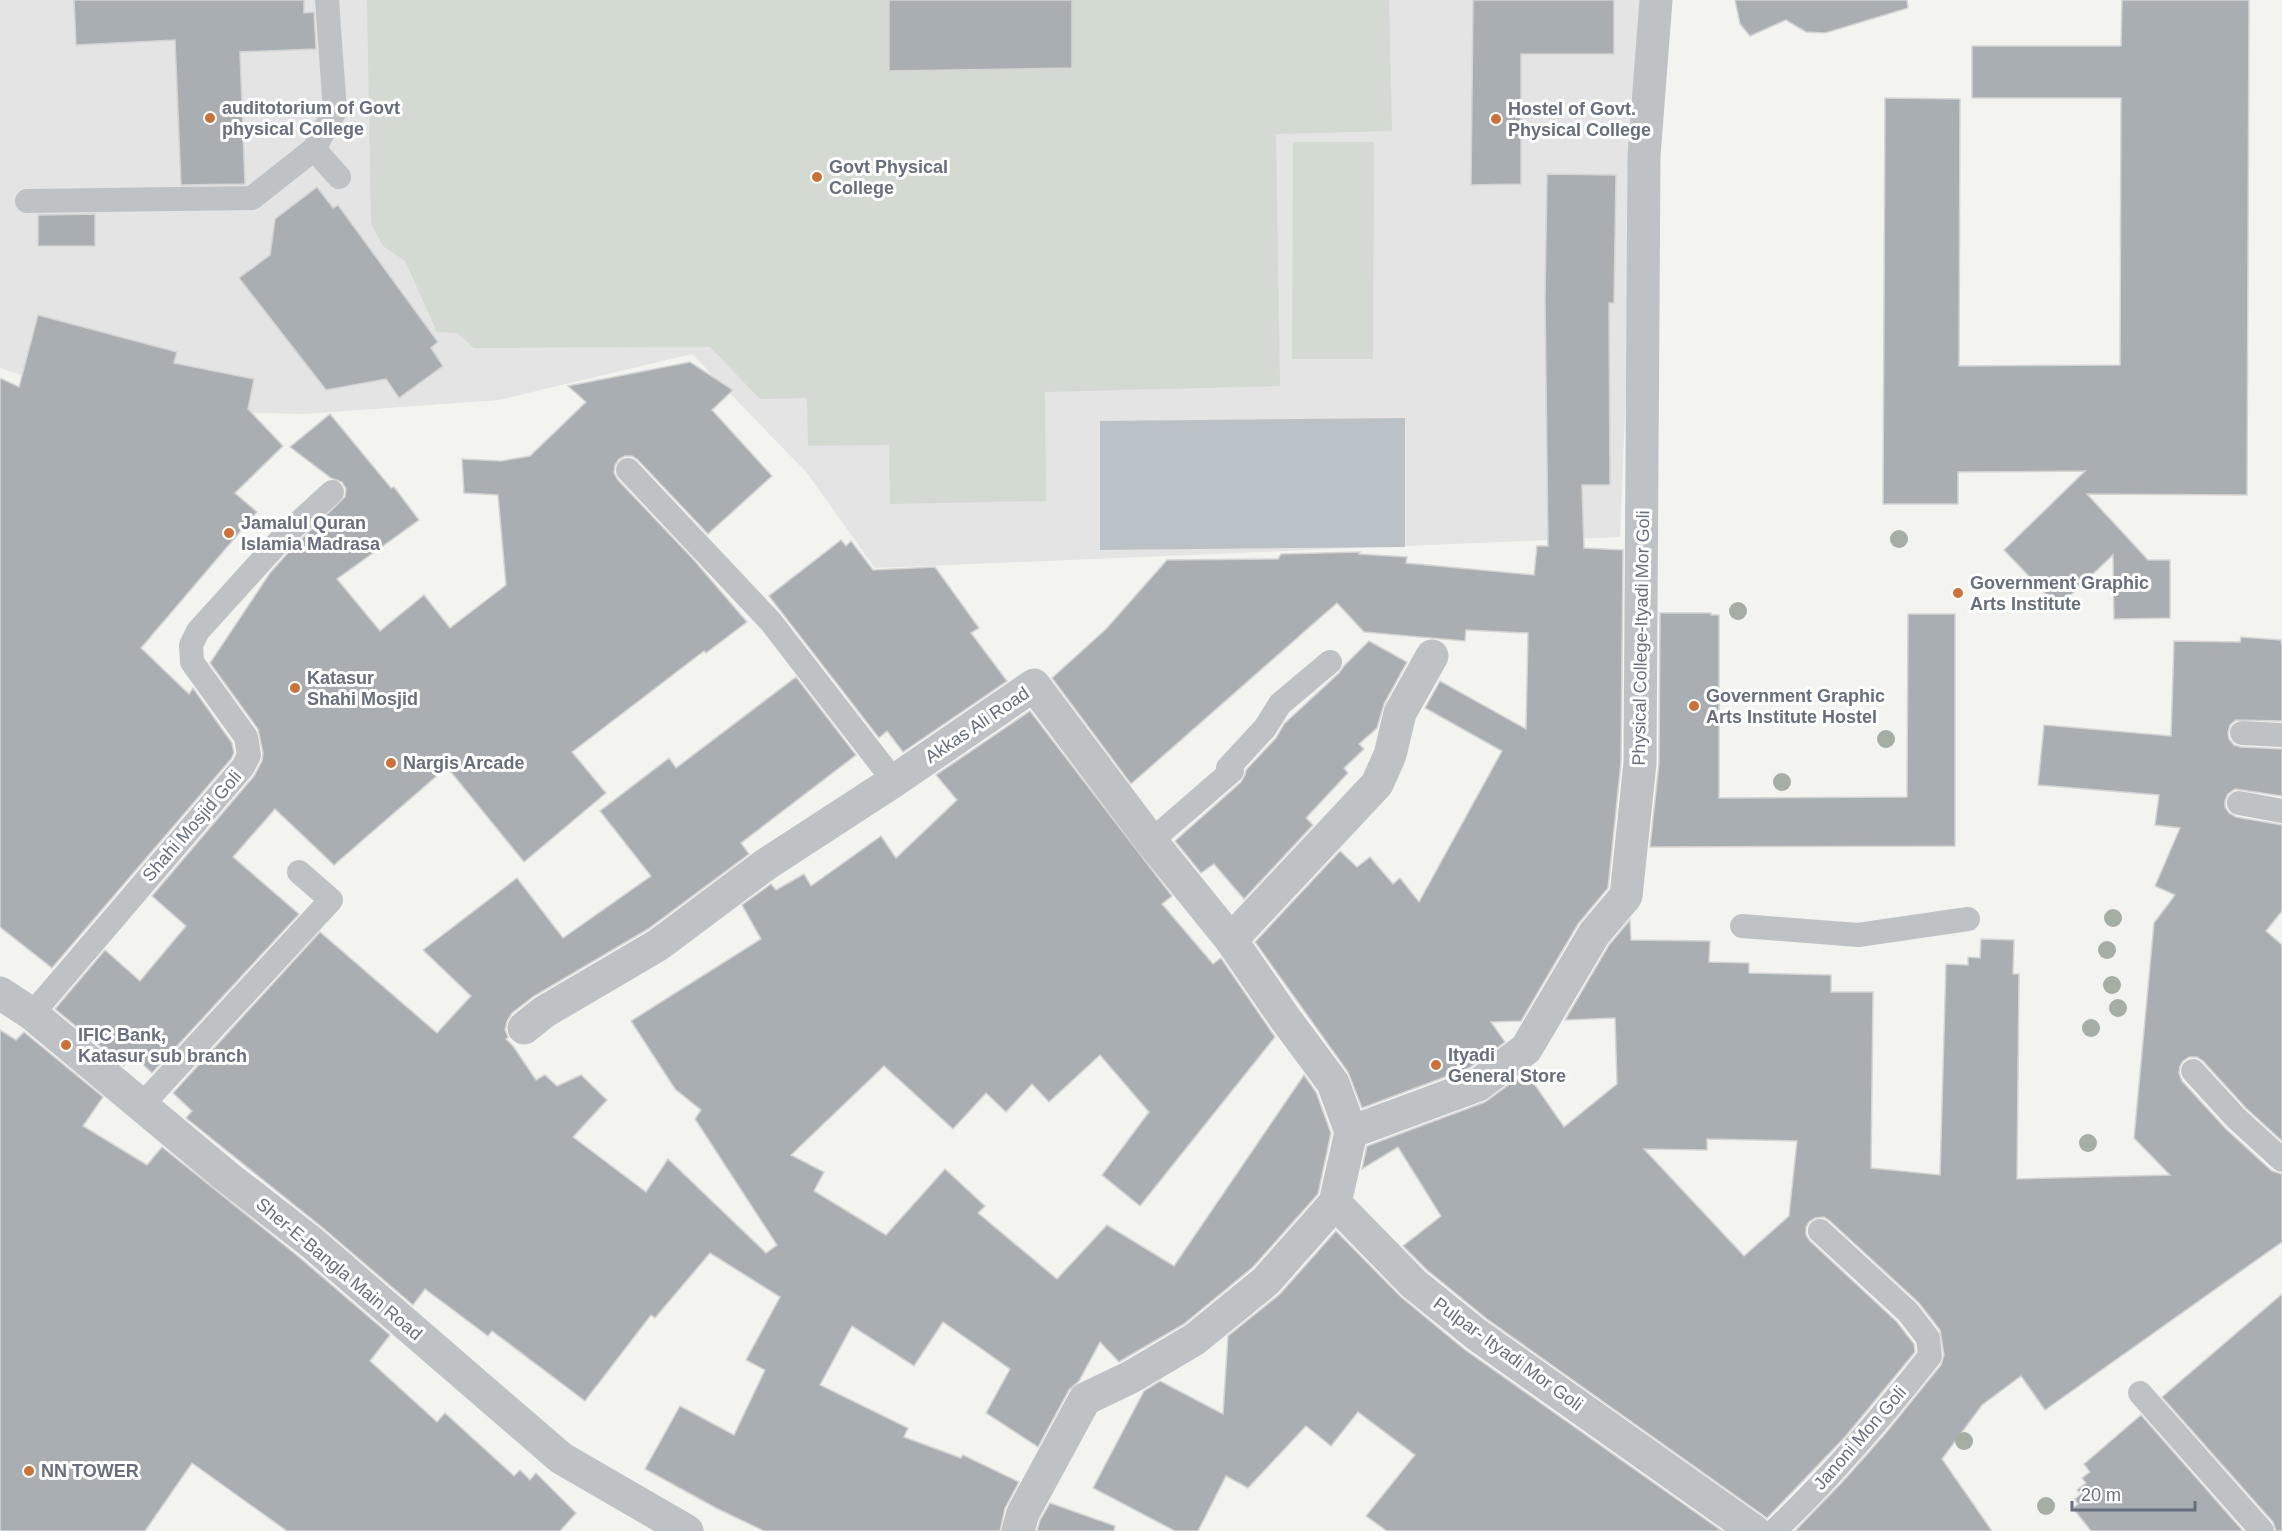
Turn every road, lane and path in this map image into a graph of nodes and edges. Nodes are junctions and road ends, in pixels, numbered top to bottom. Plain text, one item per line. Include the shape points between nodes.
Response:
1 (327, 0) edge
2 (1656, 0) edge
3 (314, 149) junction
4 (339, 177) dead end
5 (27, 201) dead end
6 (628, 470) dead end
7 (332, 492) dead end
8 (1432, 656) dead end
9 (1330, 662) dead end
10 (2242, 733) dead end
11 (2282, 735) edge
12 (894, 781) junction
13 (2239, 803) dead end
14 (2282, 812) edge
15 (1151, 842) junction
16 (299, 872) dead end
17 (1968, 919) dead end
18 (1742, 926) dead end
19 (1231, 940) junction
20 (0, 993) edge
21 (32, 1014) junction
22 (524, 1028) dead end
23 (2193, 1071) dead end
24 (141, 1106) junction
25 (1350, 1132) junction
26 (2282, 1160) edge
27 (1335, 1203) junction
28 (1820, 1232) dead end
29 (2140, 1393) dead end
30 (687, 1531) edge
31 (1018, 1531) edge
32 (1754, 1531) edge
33 (1774, 1531) edge
34 (2262, 1531) edge

1 - 3 lane via 335,111
2 - 25 street, Physical College-Ityadi Mor Goli via 1644,156 1640,763 1626,896 1594,934 1526,1049 1478,1085
3 - 4 lane
3 - 5 lane via 252,198
6 - 12 lane via 771,622
7 - 21 lane, Shahi Mosjid Goli via 284,536 198,631 191,645 192,662 246,737 249,755 243,767
8 - 19 street via 1400,713 1390,755 1377,784
9 - 15 lane via 1280,704 1265,728 1228,768 1232,771
10 - 11 lane
12 - 15 street, Akkas Ali Road via 1034,685
12 - 22 street, Akkas Ali Road via 765,865 658,945 544,1012
13 - 14 lane
15 - 19 street, Akkas Ali Road
16 - 24 lane via 331,900
17 - 18 lane via 1858,935
19 - 25 street, Akkas Ali Road via 1333,1083
20 - 21 street, Sher-E-Bangla Main Road
21 - 24 street, Sher-E-Bangla Main Road
23 - 26 lane
24 - 30 street, Sher-E-Bangla Main Road via 311,1242 561,1458
25 - 27 street
27 - 31 street via 1266,1281 1195,1339 1085,1400 1023,1513
27 - 32 street, Pulpar- Ityadi Mor Goli via 1414,1284 1476,1334
28 - 33 lane, Janoni Mon Goli via 1908,1312 1928,1338 1930,1356 1883,1416
29 - 34 lane

